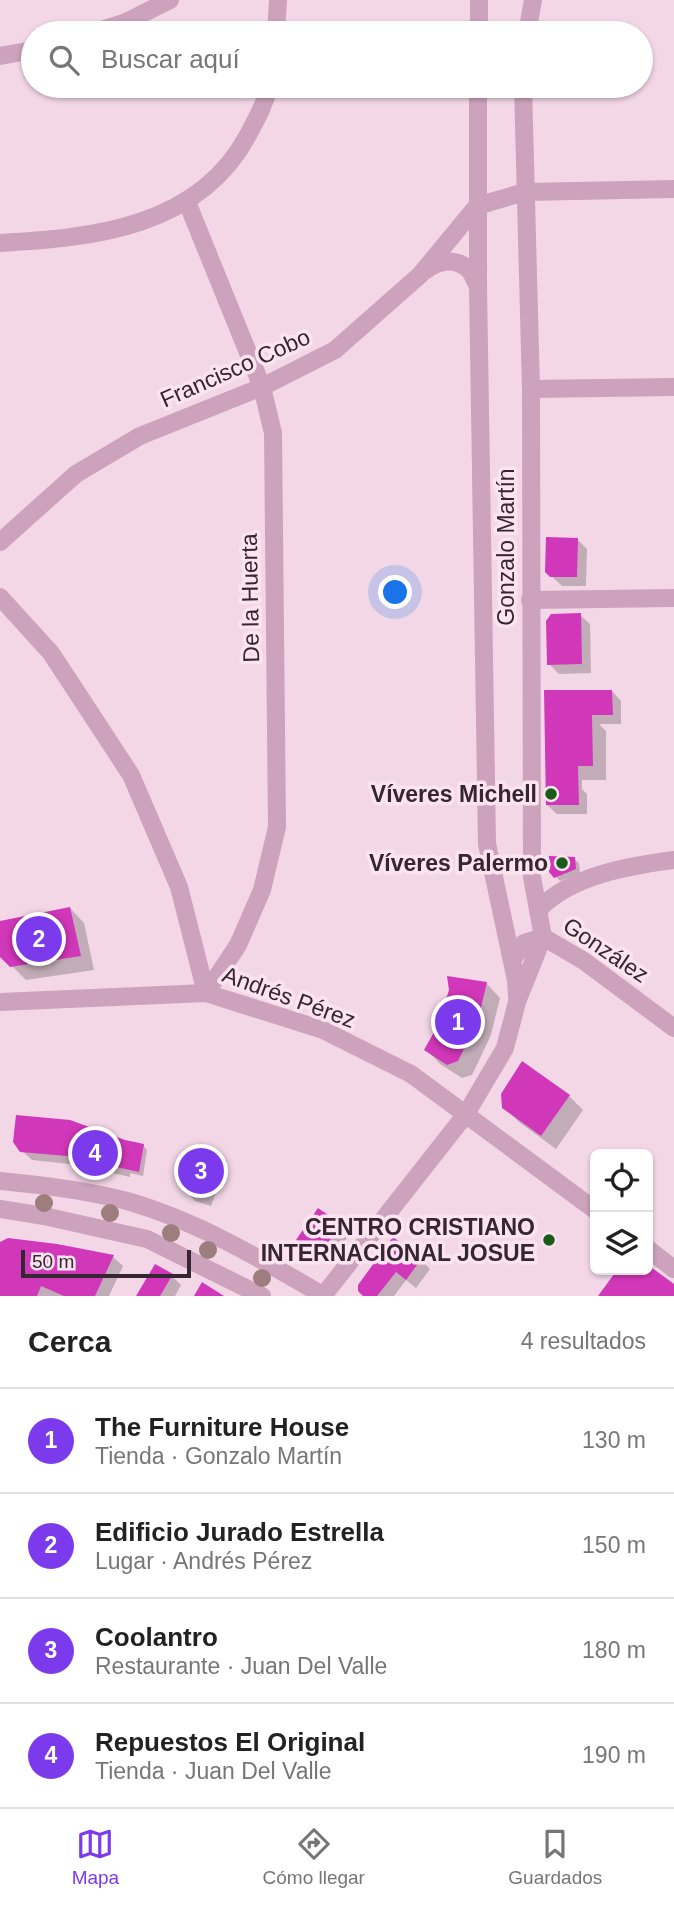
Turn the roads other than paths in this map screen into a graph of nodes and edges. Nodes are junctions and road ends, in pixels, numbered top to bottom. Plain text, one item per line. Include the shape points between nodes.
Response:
1 (170, 0) edge
2 (278, 0) edge
3 (479, 0) edge
4 (533, 0) edge
5 (128, 21) edge
6 (277, 21) edge
7 (479, 21) edge
8 (529, 21) edge
9 (21, 52) edge
10 (0, 56) edge
11 (266, 98) edge
12 (478, 98) edge
13 (523, 98) edge
14 (674, 189) edge
15 (525, 192) junction
16 (187, 202) junction
17 (477, 206) junction
18 (0, 243) edge
19 (420, 275) junction
20 (478, 286) junction
21 (262, 387) junction
22 (674, 387) edge
23 (531, 389) junction
24 (0, 542) edge
25 (0, 597) edge
26 (674, 598) edge
27 (530, 600) junction
28 (674, 860) edge
29 (538, 910) junction
30 (543, 937) junction
31 (512, 960) junction
32 (206, 993) junction
33 (0, 1002) edge
34 (517, 1002) junction
35 (674, 1028) edge
36 (466, 1114) junction
37 (0, 1181) edge
38 (590, 1206) edge
39 (0, 1209) edge
40 (653, 1254) edge
41 (674, 1269) edge
42 (262, 1296) edge
43 (323, 1296) edge

1 - 5 street
2 - 6 street
3 - 7 street
4 - 8 street
9 - 10 street
11 - 16 street via 242,147 219,176
12 - 17 street, Gonzalo Martín
13 - 15 street, Gonzalo Martín
14 - 15 street
15 - 17 street
15 - 23 street, Gonzalo Martín
16 - 18 street via 114,230
16 - 21 street, De la Huerta
17 - 19 street, Francisco Cobo
17 - 20 street, Gonzalo Martín
19 - 20 street via 434,263 453,261 469,270
19 - 21 street, Francisco Cobo via 335,350
20 - 31 street, Gonzalo Martín via 487,844
21 - 24 street, Francisco Cobo via 140,436 76,474
21 - 32 street, De la Huerta via 273,433 277,827 262,890 238,945
22 - 23 street
23 - 27 street, Gonzalo Martín
25 - 32 street via 51,653 131,775 179,887
26 - 27 street
27 - 29 street, Gonzalo Martín via 532,877
28 - 29 street, González via 611,872 572,886 551,896
29 - 30 street, Gonzalo Martín
30 - 31 street, González via 524,943
30 - 34 street, Gonzalo Martín
30 - 35 street, González via 584,961
31 - 34 street, Gonzalo Martín
32 - 33 street, Andrés Pérez
32 - 36 street, Andrés Pérez via 323,1030 411,1074
34 - 36 street, Gonzalo Martín via 505,1048
36 - 38 street, Andrés Pérez
36 - 43 street, Gonzalo Martín
37 - 43 street via 59,1187 163,1213 218,1237
39 - 42 street via 147,1239
40 - 41 street

